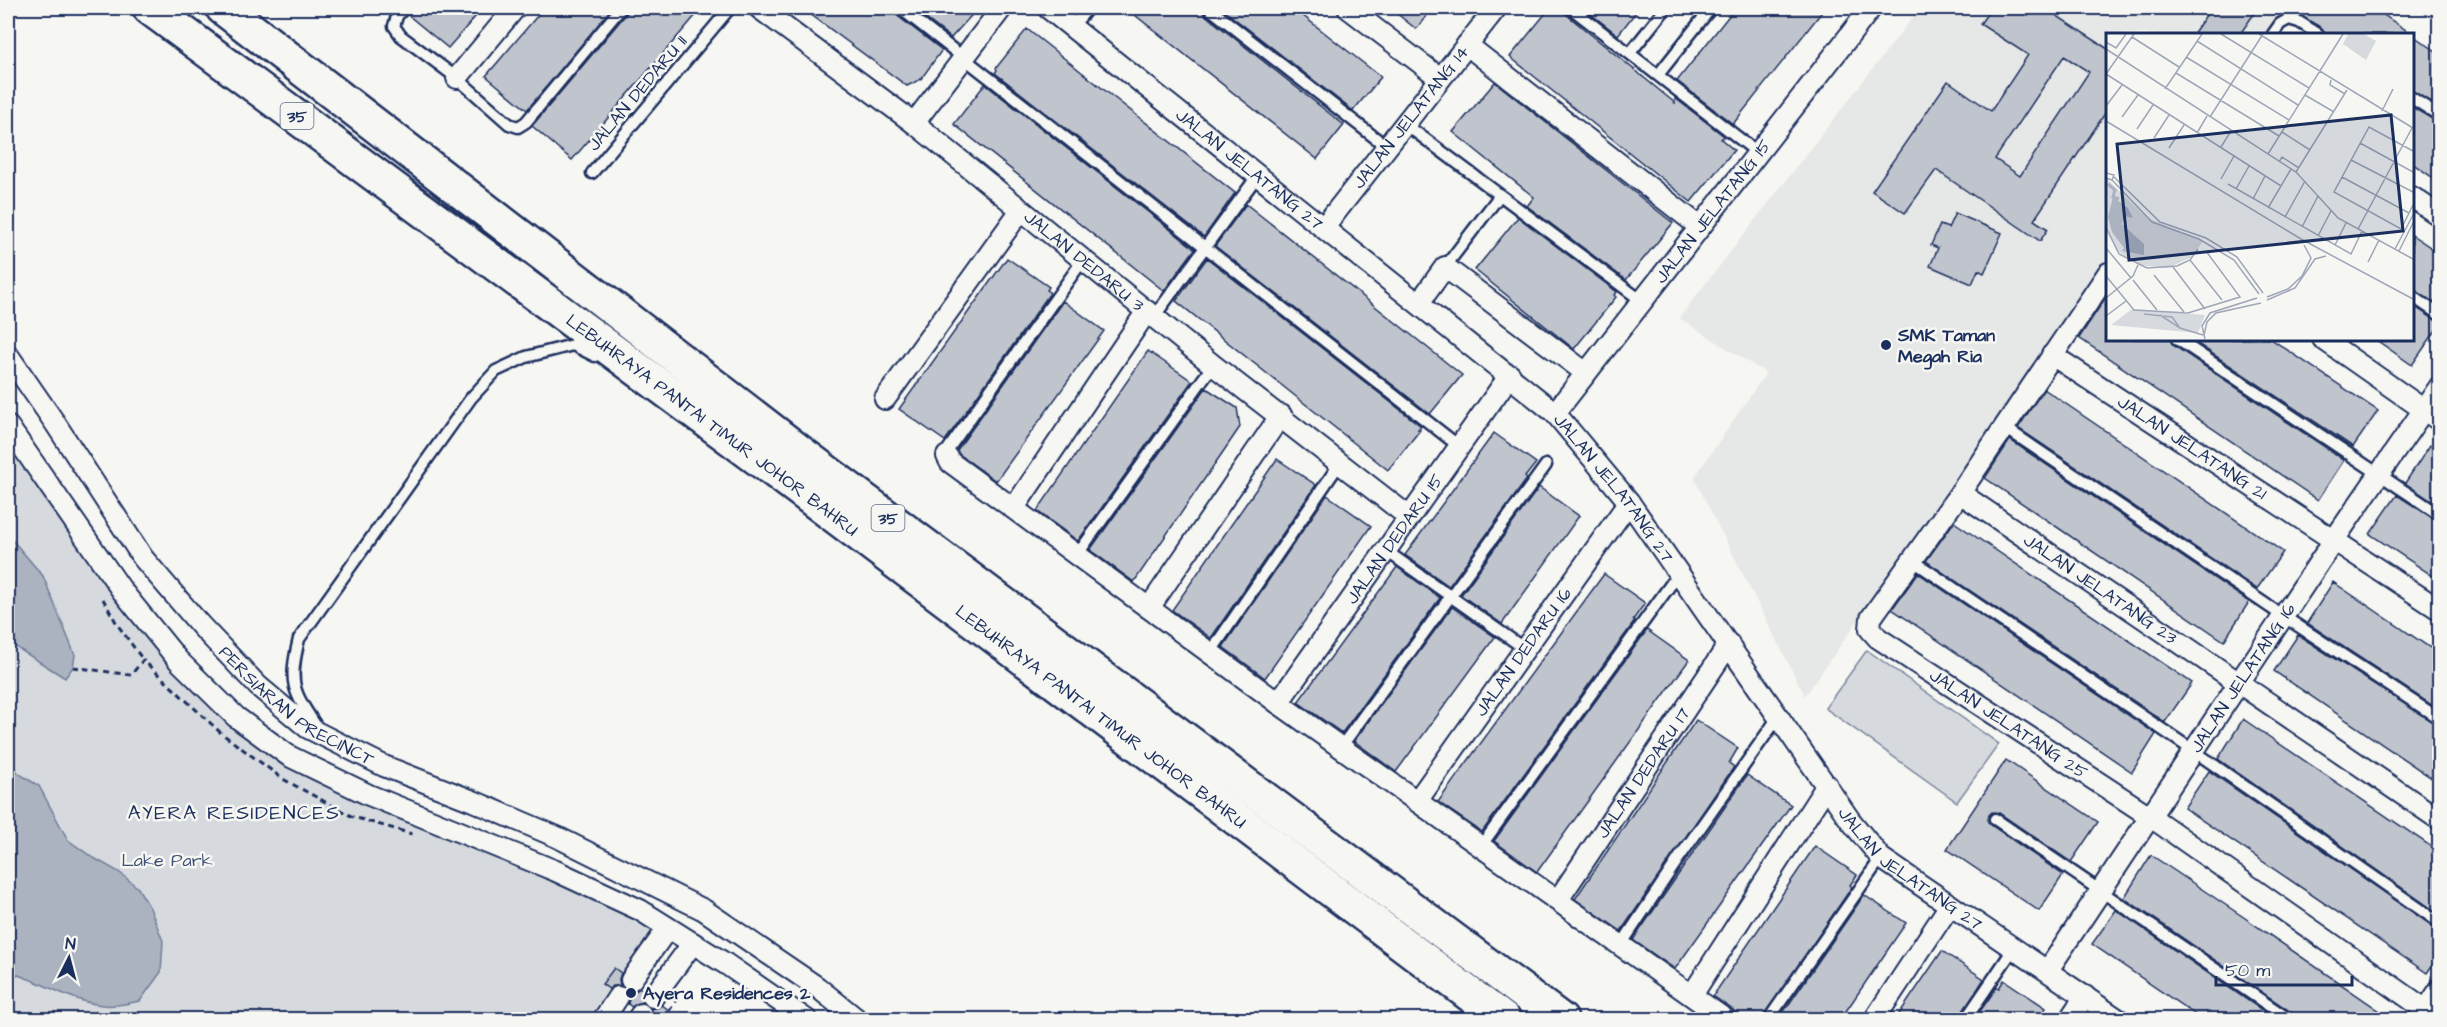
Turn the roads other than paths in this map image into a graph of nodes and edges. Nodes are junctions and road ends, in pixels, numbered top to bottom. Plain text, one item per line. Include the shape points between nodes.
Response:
1 (150, 8) edge
2 (223, 8) edge
3 (404, 8) edge
4 (515, 8) edge
5 (621, 8) edge
6 (730, 8) edge
7 (759, 8) edge
8 (900, 8) edge
9 (1002, 8) edge
10 (1048, 8) edge
11 (1088, 8) edge
12 (1209, 8) edge
13 (1348, 8) edge
14 (1571, 8) edge
15 (1666, 8) edge
16 (1711, 8) edge
17 (1871, 8) edge
18 (1487, 11) edge
19 (1072, 27) junction
20 (2274, 33) edge
21 (2316, 33) edge
22 (1467, 45) junction
23 (1630, 54) junction
24 (964, 59) junction
25 (1658, 75) junction
26 (457, 78) junction
27 (1440, 78) junction
28 (2414, 99) edge
29 (2439, 116) edge
30 (914, 123) junction
31 (1405, 124) junction
32 (1387, 147) junction
33 (1758, 153) junction
34 (592, 173) dead end
35 (1258, 175) junction
36 (1500, 195) junction
37 (2414, 198) edge
38 (1021, 210) junction
39 (2439, 216) edge
40 (1324, 227) junction
41 (1700, 227) junction
42 (1207, 248) junction
43 (1083, 260) junction
44 (1445, 267) junction
45 (2105, 284) edge
46 (2414, 297) edge
47 (1642, 301) junction
48 (1419, 303) junction
49 (1150, 314) junction
50 (2439, 315) edge
51 (2179, 340) edge
52 (2324, 340) edge
53 (2052, 355) junction
54 (8, 356) edge
55 (1213, 365) junction
56 (1586, 373) junction
57 (1510, 375) junction
58 (2439, 386) edge
59 (668, 392) junction
60 (885, 399) dead end
61 (1555, 413) junction
62 (1281, 415) junction
63 (2431, 415) edge
64 (8, 426) edge
65 (2004, 427) junction
66 (1460, 447) junction
67 (947, 456) joint
68 (1340, 463) junction
69 (1546, 465) dead end
70 (2379, 473) junction
71 (1960, 493) junction
72 (1629, 502) junction
73 (1014, 508) junction
74 (2439, 515) edge
75 (1409, 517) junction
76 (2334, 540) junction
77 (1385, 550) junction
78 (1077, 555) junction
79 (1912, 560) junction
80 (1679, 573) junction
81 (1450, 596) junction
82 (1149, 608) junction
83 (2439, 610) edge
84 (2283, 616) junction
85 (1729, 644) junction
86 (1525, 649) junction
87 (1210, 653) junction
88 (2239, 682) junction
89 (1278, 703) junction
90 (1779, 716) junction
91 (2439, 719) edge
92 (322, 735) junction
93 (1341, 747) junction
94 (2194, 751) junction
95 (1827, 785) junction
96 (1417, 801) junction
97 (2151, 817) junction
98 (1995, 819) dead end
99 (2439, 820) edge
100 (1481, 846) junction
101 (1881, 858) junction
102 (2100, 891) junction
103 (1558, 900) junction
104 (1950, 905) junction
105 (2439, 923) edge
106 (668, 928) junction
107 (693, 943) junction
108 (1621, 945) junction
109 (2014, 948) junction
110 (2048, 970) junction
111 (2439, 989) edge
112 (1692, 995) junction
113 (2085, 996) junction
114 (618, 997) dead end
115 (2422, 1015) edge
116 (608, 1018) edge
117 (807, 1020) edge
118 (858, 1020) edge
119 (1504, 1020) edge
120 (1561, 1020) edge
121 (1726, 1020) edge
122 (1768, 1020) edge
123 (1874, 1020) edge
124 (1965, 1020) edge
125 (2069, 1020) edge
126 (2119, 1020) edge
127 (2290, 1020) edge

1 - 59 highway, LEBUHRAYA PANTAI TIMUR JOHOR BAHRU / 35
2 - 120 highway, LEBUHRAYA PANTAI TIMUR JOHOR BAHRU / 35 via 801,453
3 - 26 lane via 394,26 401,36
4 - 26 street
5 - 26 lane via 518,127 509,124
6 - 34 lane, JALAN DEDARU 11
7 - 30 street, JALAN DEDARU 3
8 - 24 lane
9 - 24 street
10 - 19 street, JALAN JELATANG 27
11 - 19 lane
12 - 32 lane
13 - 27 street
14 - 23 lane
15 - 23 lane
16 - 25 lane
17 - 33 street, JALAN JELATANG 15
18 - 22 street, JALAN JELATANG 14
19 - 35 street, JALAN JELATANG 27
20 - 21 lane via 2289,19
22 - 27 street, JALAN JELATANG 14
22 - 41 street
23 - 25 lane
24 - 30 street
24 - 42 lane
25 - 33 lane
27 - 31 street, JALAN JELATANG 14
28 - 29 lane
30 - 38 street, JALAN DEDARU 3
31 - 32 street, JALAN JELATANG 14
31 - 36 lane
32 - 40 street, JALAN JELATANG 14
33 - 41 street, JALAN JELATANG 15
35 - 40 street, JALAN JELATANG 27
35 - 42 lane
36 - 44 lane
36 - 47 lane
37 - 39 street
38 - 43 street, JALAN DEDARU 3
38 - 60 street
40 - 48 street, JALAN JELATANG 27
41 - 47 street, JALAN JELATANG 15
42 - 49 lane
42 - 66 lane
43 - 49 street, JALAN DEDARU 3
43 - 67 lane
44 - 48 street
44 - 56 street
45 - 53 street
46 - 50 lane
47 - 56 street, JALAN JELATANG 15
48 - 57 street, JALAN JELATANG 27
49 - 55 street, JALAN DEDARU 3
49 - 73 street
51 - 70 lane
52 - 63 street
53 - 65 street
53 - 76 street, JALAN JELATANG 21
54 - 92 street, PERSIARAN PRECINCT via 143,558 258,686
55 - 62 street, JALAN DEDARU 3
55 - 78 lane
56 - 61 street, JALAN JELATANG 15
57 - 61 street, JALAN JELATANG 27
57 - 66 street, JALAN DEDARU 15
58 - 63 street, JALAN JELATANG 16
59 - 92 lane via 573,345 526,357 496,371 471,399 299,639 293,665 296,694
59 - 119 highway, LEBUHRAYA PANTAI TIMUR JOHOR BAHRU / 35
61 - 72 street, JALAN JELATANG 27
62 - 68 street, JALAN DEDARU 3
62 - 82 street
63 - 70 street, JALAN JELATANG 16
64 - 106 street, PERSIARAN PRECINCT via 123,592 178,660 236,717 289,756 369,795 556,871 640,910
65 - 71 street
65 - 84 lane
66 - 75 street, JALAN DEDARU 15
67 - 73 street
68 - 75 street, JALAN DEDARU 3
68 - 87 lane
69 - 81 lane
70 - 74 lane
70 - 76 street, JALAN JELATANG 16
71 - 79 street
71 - 88 street, JALAN JELATANG 23
72 - 80 street, JALAN JELATANG 27
72 - 86 street, JALAN DEDARU 16
73 - 78 street
75 - 77 street, JALAN DEDARU 15
76 - 83 street, JALAN JELATANG 21
76 - 84 street, JALAN JELATANG 16
77 - 81 lane
77 - 89 street, JALAN DEDARU 15
78 - 82 street
79 - 94 lane
79 - 97 street, JALAN JELATANG 25 via 1871,618 1870,629 1878,638
80 - 85 street, JALAN JELATANG 27
80 - 100 lane
81 - 86 lane
81 - 93 lane
82 - 87 street
84 - 88 street, JALAN JELATANG 16
84 - 91 lane
85 - 90 street, JALAN JELATANG 27
85 - 103 street, JALAN DEDARU 17
86 - 96 street, JALAN DEDARU 16
87 - 89 street
88 - 94 street, JALAN JELATANG 16
88 - 99 street, JALAN JELATANG 23
89 - 93 street
90 - 95 street, JALAN JELATANG 27
90 - 108 lane
92 - 118 street, PERSIARAN PRECINCT via 384,766 556,837 704,910
93 - 96 street
94 - 97 street, JALAN JELATANG 16
94 - 105 lane
95 - 101 street, JALAN JELATANG 27
95 - 112 street
96 - 100 street
97 - 102 street, JALAN JELATANG 16
97 - 115 street, JALAN JELATANG 25
98 - 102 lane
100 - 103 street
101 - 104 street, JALAN JELATANG 27
101 - 122 lane
102 - 110 street, JALAN JELATANG 16
102 - 127 lane
103 - 108 street
104 - 109 street, JALAN JELATANG 27
104 - 123 street
106 - 107 street, PERSIARAN PRECINCT
106 - 107 street via 633,977 655,994
107 - 117 street, PERSIARAN PRECINCT
108 - 112 street
109 - 110 street, JALAN JELATANG 27
109 - 124 lane
110 - 113 street, JALAN JELATANG 27
111 - 115 street
112 - 121 street
113 - 125 street
113 - 126 street, JALAN JELATANG 27
114 - 116 street

